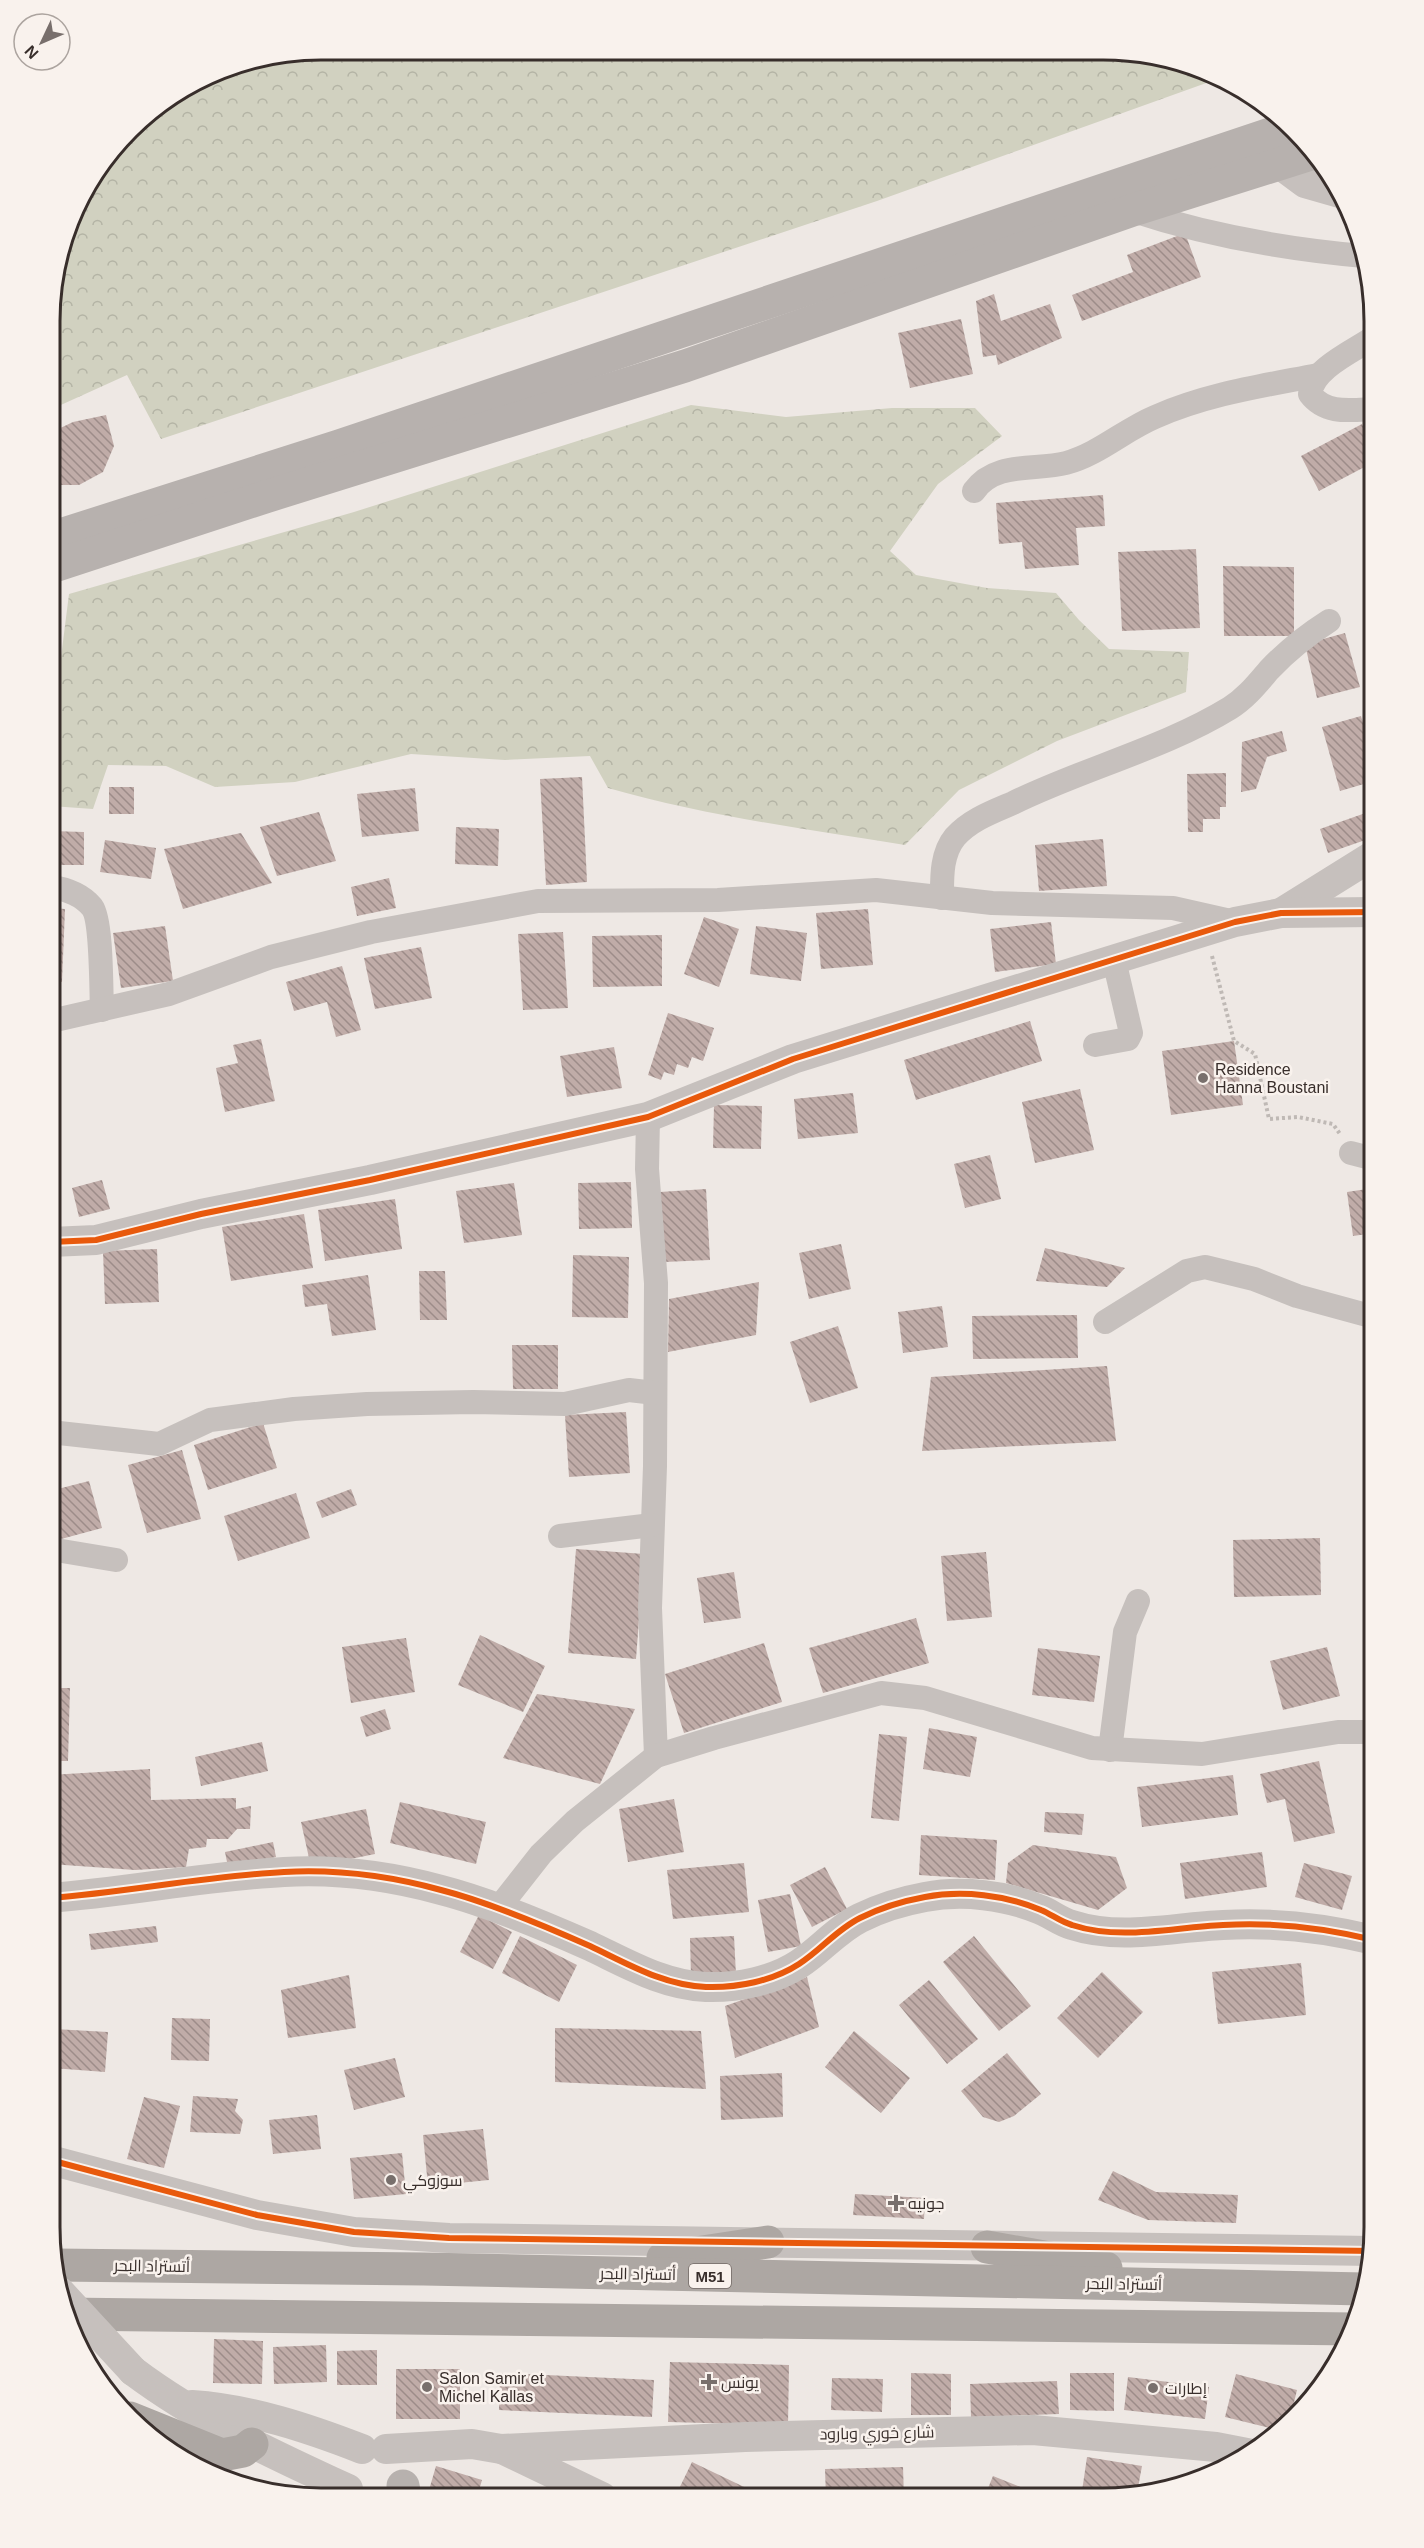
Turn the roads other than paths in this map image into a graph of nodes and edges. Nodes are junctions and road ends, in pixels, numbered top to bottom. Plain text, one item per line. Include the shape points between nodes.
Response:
1 (1281, 130) edge
2 (1248, 140) junction
3 (1305, 156) edge
4 (1277, 163) junction
5 (1329, 190) edge
6 (1095, 194) junction
7 (1133, 210) junction
8 (1356, 255) edge
9 (1364, 344) edge
10 (1318, 375) junction
11 (1364, 409) edge
12 (974, 491) dead end
13 (60, 535) edge
14 (60, 564) edge
15 (1329, 621) dead end
16 (1364, 861) edge
17 (60, 888) edge
18 (942, 898) junction
19 (1364, 912) edge
20 (1281, 913) junction
21 (1234, 922) junction
22 (1114, 960) junction
23 (102, 1010) junction
24 (60, 1019) edge
25 (1095, 1045) dead end
26 (648, 1117) junction
27 (60, 1242) edge
28 (1364, 1314) edge
29 (1105, 1322) dead end
30 (655, 1393) junction
31 (60, 1433) edge
32 (652, 1525) junction
33 (560, 1536) dead end
34 (60, 1551) edge
35 (116, 1560) dead end
36 (1138, 1601) dead end
37 (1364, 1732) edge
38 (1110, 1750) junction
39 (656, 1756) junction
40 (60, 1897) edge
41 (497, 1910) junction
42 (1364, 1938) edge
43 (60, 2163) edge
44 (768, 2242) junction
45 (987, 2247) junction
46 (1363, 2251) edge
47 (63, 2265) edge
48 (584, 2273) junction
49 (1205, 2285) junction
50 (1356, 2289) edge
51 (72, 2305) edge
52 (75, 2314) edge
53 (1343, 2329) edge
54 (183, 2404) junction
55 (155, 2428) edge
56 (252, 2444) junction
57 (438, 2445) junction
58 (374, 2449) junction
59 (501, 2449) junction
60 (1237, 2451) edge
61 (340, 2488) edge
62 (348, 2488) edge
63 (402, 2488) edge
64 (583, 2488) edge

1 - 2 main road
2 - 4 street
2 - 6 main road
3 - 4 main road
4 - 5 street via 1305,183
4 - 7 main road
6 - 7 street
6 - 13 main road
7 - 8 street via 1236,238
7 - 14 main road via 685,366
9 - 10 street
10 - 11 street via 1310,394 1316,402 1335,410
10 - 12 street via 1219,394 1154,417 1066,463 1000,471 981,480
15 - 18 street via 1309,634 1231,707 1189,729 968,824 953,839 943,862
16 - 20 street
17 - 23 street via 69,890 93,908 98,928
18 - 21 street via 1173,908
18 - 23 street via 876,890 718,900 538,902 371,932 271,957 169,994
19 - 20 street
20 - 21 street
21 - 22 street
22 - 25 street via 1131,1033 1128,1039
22 - 26 street via 793,1059
23 - 24 street
26 - 27 street via 96,1240
26 - 30 street via 647,1169 656,1283
28 - 29 street via 1205,1267 1178,1276
30 - 31 street via 629,1390 565,1404 462,1402 294,1408 210,1420 159,1444
30 - 32 street
32 - 33 street
32 - 39 street via 650,1608
34 - 35 street
36 - 38 street via 1125,1632
37 - 38 street via 1338,1732 1202,1754
38 - 39 street via 925,1698 881,1693
39 - 41 street via 575,1821 541,1854
40 - 41 street via 284,1872 337,1872 392,1878 446,1891
41 - 42 street via 660,1979 708,1987 755,1982 778,1974 800,1964 859,1919 929,1896 1003,1898 1039,1909 1072,1926 1114,1932 1270,1925
43 - 44 street via 257,2215 354,2232 449,2238
44 - 45 street
44 - 48 highway via 631,2262
45 - 46 street
45 - 49 highway
47 - 48 highway, أتستراد البحر / M51
48 - 49 highway, أتستراد البحر / M51
49 - 50 highway, أتستراد البحر / M51
51 - 54 street, bridge via 133,2371
52 - 53 highway
54 - 56 street
54 - 58 street via 224,2407
55 - 56 highway via 222,2455 243,2451
56 - 61 street
57 - 58 street
57 - 59 street via 472,2444
57 - 63 street
58 - 62 street via 353,2456 346,2466
58 - 63 street via 395,2455
59 - 60 street, شارع خوري وبارود via 745,2437 1033,2430
59 - 64 street

